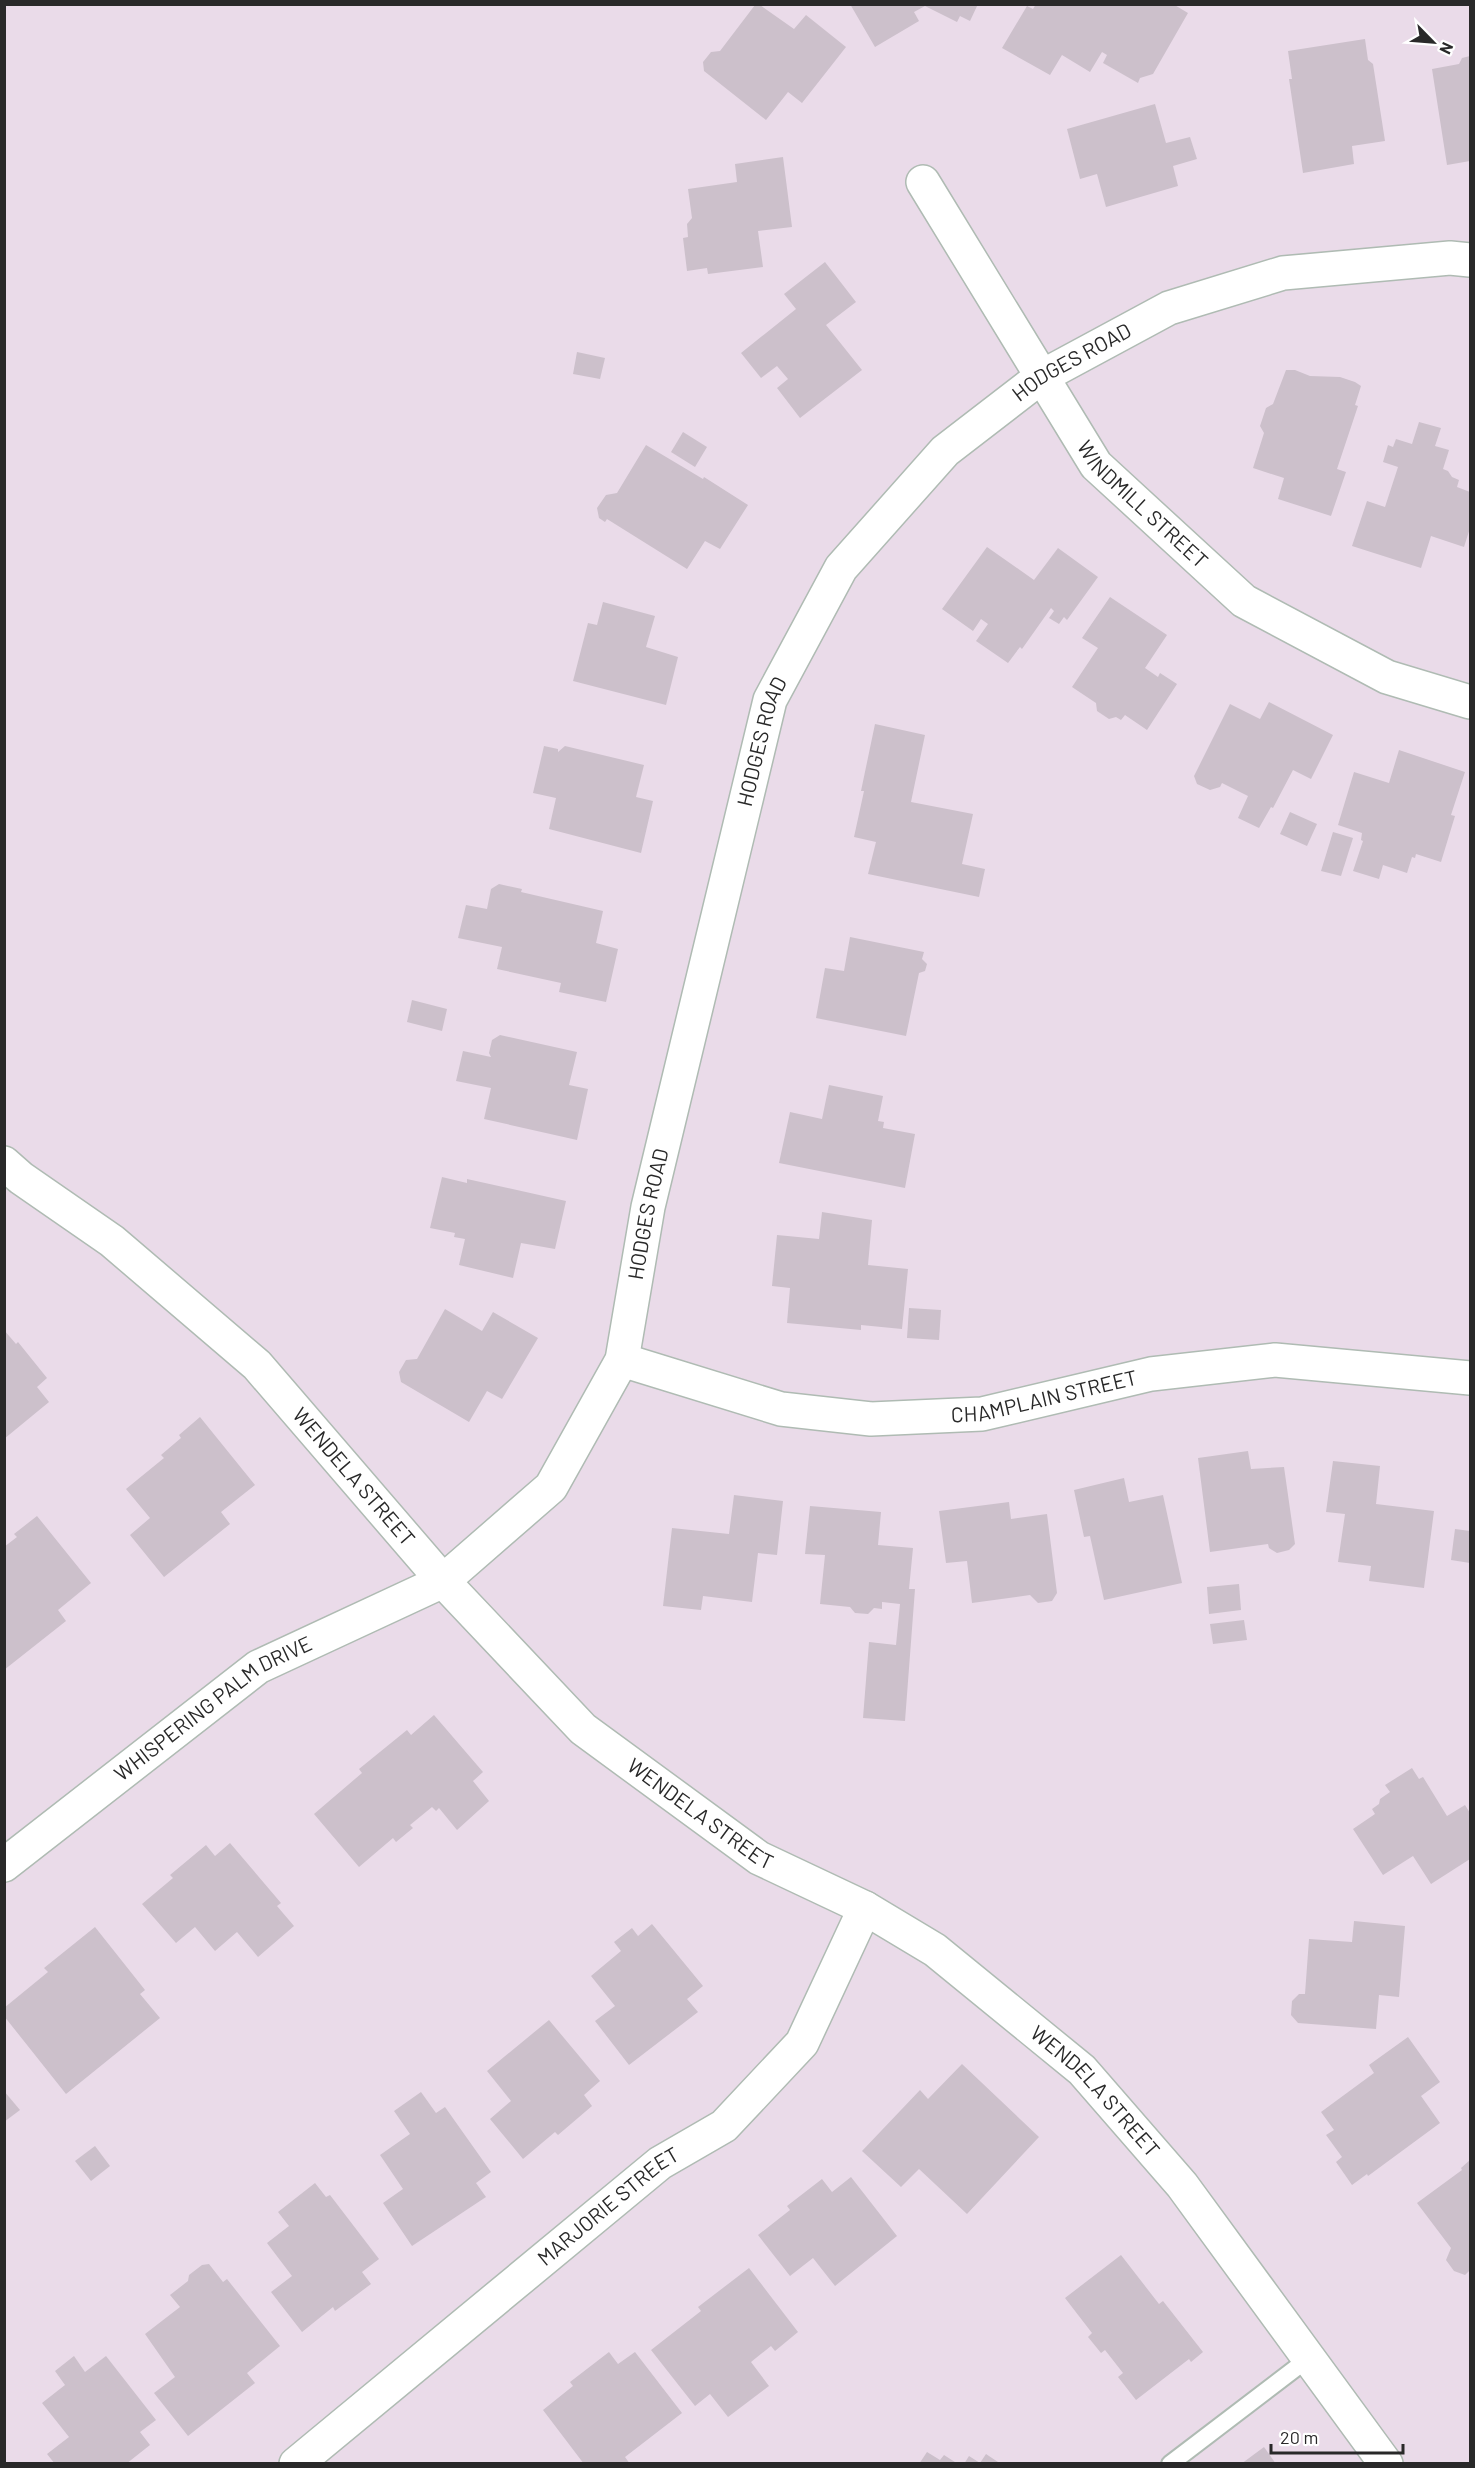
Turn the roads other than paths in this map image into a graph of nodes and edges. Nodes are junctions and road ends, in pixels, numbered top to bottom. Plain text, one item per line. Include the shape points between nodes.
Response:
1 (923, 182) dead end
2 (1470, 260) edge
3 (1041, 377) junction
4 (1470, 702) edge
5 (4, 1163) edge
6 (622, 1360) junction
7 (1470, 1377) edge
8 (443, 1581) junction
9 (4, 1865) edge
10 (865, 1908) junction
11 (1309, 2358) junction
12 (296, 2463) edge
13 (1170, 2463) edge
14 (1386, 2463) edge

1 - 3 street, WINDMILL STREET
2 - 3 street, HODGES ROAD via 1450,258 1283,273 1169,308
3 - 4 street, WINDMILL STREET via 1096,465 1244,601 1386,677
3 - 6 street, HODGES ROAD via 945,451 841,568 770,700 648,1207
5 - 8 street, WENDELA STREET via 112,1241 257,1365
6 - 7 street, CHAMPLAIN STREET via 781,1408 871,1419 982,1414 1151,1374 1275,1360
6 - 8 street, HODGES ROAD via 551,1487
8 - 9 street, WHISPERING PALM DRIVE via 258,1667
8 - 10 street, WENDELA STREET via 583,1729 759,1858
10 - 11 street, WENDELA STREET via 935,1950 1082,2070 1182,2185
10 - 12 street, MARJORIE STREET via 802,2043 724,2126 660,2163
11 - 13 lane
11 - 14 street, WENDELA STREET

